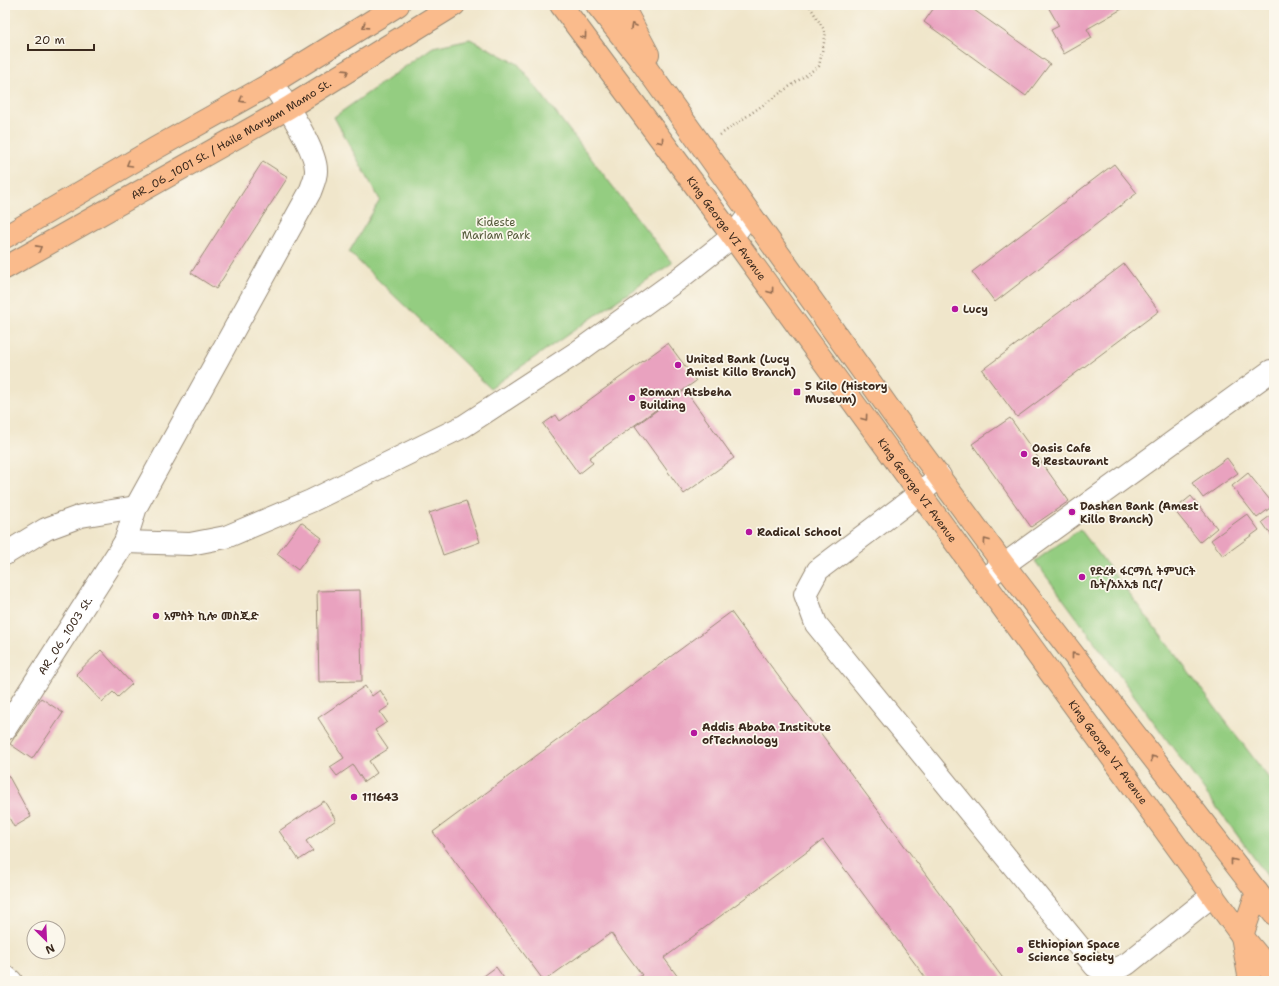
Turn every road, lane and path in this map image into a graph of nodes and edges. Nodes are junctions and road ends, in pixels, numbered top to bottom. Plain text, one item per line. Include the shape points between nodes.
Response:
1 (398, 5) edge
2 (454, 5) edge
3 (560, 5) edge
4 (597, 5) edge
5 (622, 5) edge
6 (809, 5) edge
7 (272, 83) junction
8 (288, 108) junction
9 (697, 141) junction
10 (750, 215) junction
11 (5, 237) edge
12 (732, 237) junction
13 (5, 268) edge
14 (1271, 371) dead end
15 (940, 476) junction
16 (920, 493) junction
17 (136, 507) junction
18 (125, 542) junction
19 (5, 554) edge
20 (1004, 565) junction
21 (983, 580) junction
22 (5, 729) edge
23 (1257, 892) junction
24 (1213, 895) junction
25 (1274, 914) edge
26 (1242, 936) junction
27 (1274, 974) edge
28 (5, 976) edge
29 (11, 981) edge
30 (1250, 981) edge

1 -> 7 main road
8 -> 2 main road, AR_06_1001 St. / Haile Maryam Mamo St.
3 -> 12 main road, King George VI Avenue
4 - 9 main road
9 -> 5 main road
6 - 9 path via 826,33 819,66
7 - 8 street, AR_06_1003 St.
7 -> 11 main road
13 -> 8 main road, AR_06_1001 St. / Haile Maryam Mamo St.
8 - 17 street, AR_06_1003 St. via 312,153 316,171 310,192
9 - 10 main road
10 - 12 street
10 - 15 main road
12 -> 16 main road, King George VI Avenue
12 - 18 street via 585,346 464,426 311,501 226,537 190,544
14 - 20 street
15 - 16 street
20 -> 15 main road
16 - 21 main road, King George VI Avenue
16 - 24 street via 818,570 805,594 816,624 1095,966 1108,972 1127,964
17 - 18 street, AR_06_1003 St.
17 - 19 street via 81,516 46,529
18 - 22 street, AR_06_1003 St.
20 - 21 street
23 -> 20 main road
21 - 24 main road, King George VI Avenue
23 - 25 main road
23 - 26 main road
24 - 26 main road, King George VI Avenue
26 - 27 main road, King George VI Avenue
26 - 30 main road
28 - 29 street

